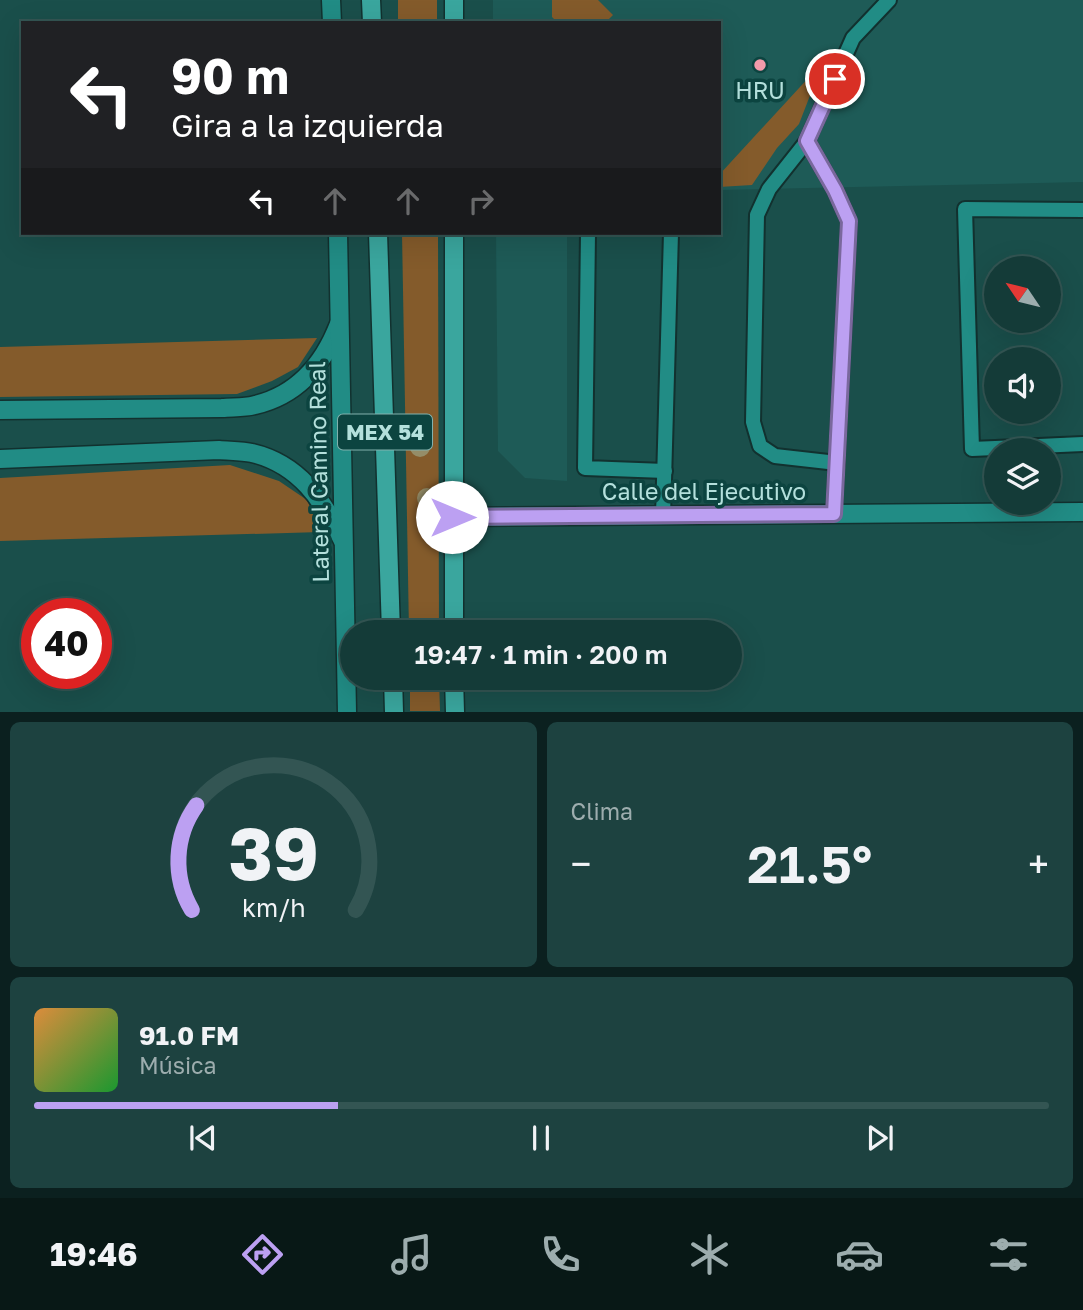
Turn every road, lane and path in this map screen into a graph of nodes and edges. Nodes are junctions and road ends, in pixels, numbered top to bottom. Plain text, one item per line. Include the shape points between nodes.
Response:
1 (331, 0) edge
2 (371, 0) edge
3 (454, 0) edge
4 (889, 0) edge
5 (332, 21) edge
6 (372, 21) edge
7 (454, 21) edge
8 (807, 141) junction
9 (1083, 211) edge
10 (338, 235) edge
11 (378, 235) edge
12 (454, 235) edge
13 (588, 235) edge
14 (671, 235) edge
15 (341, 317) junction
16 (0, 411) edge
17 (1083, 444) edge
18 (0, 459) edge
19 (837, 463) junction
20 (664, 471) junction
21 (1083, 512) edge
22 (834, 514) junction
23 (663, 516) junction
24 (452, 517) junction
25 (342, 541) junction
26 (391, 620) edge
27 (454, 620) edge
28 (393, 690) edge
29 (454, 690) edge
30 (347, 712) edge
31 (394, 712) edge
32 (455, 712) edge

1 - 5 street
2 - 6 main road
3 - 7 main road
4 - 8 lane via 853,38
8 - 19 lane via 849,221
8 - 19 lane via 769,188 757,215 753,422 760,446 775,456
9 - 17 lane via 965,209 972,449
10 - 15 street, Lateral Camino Real
11 - 26 main road, MEX 54
12 - 24 main road, MEX 54
13 - 20 lane via 585,468
14 - 20 lane
15 - 16 street via 330,348 310,374 285,394 254,406
15 - 25 street, Lateral Camino Real
18 - 25 street via 219,450 251,453 282,464 308,484 328,510
19 - 22 lane
20 - 23 lane
21 - 22 street, Calle del Ejecutivo
22 - 23 street, Calle del Ejecutivo
23 - 24 street, Calle del Ejecutivo
24 - 27 main road, MEX 54
25 - 30 street, Lateral Camino Real
28 - 31 main road
29 - 32 main road

